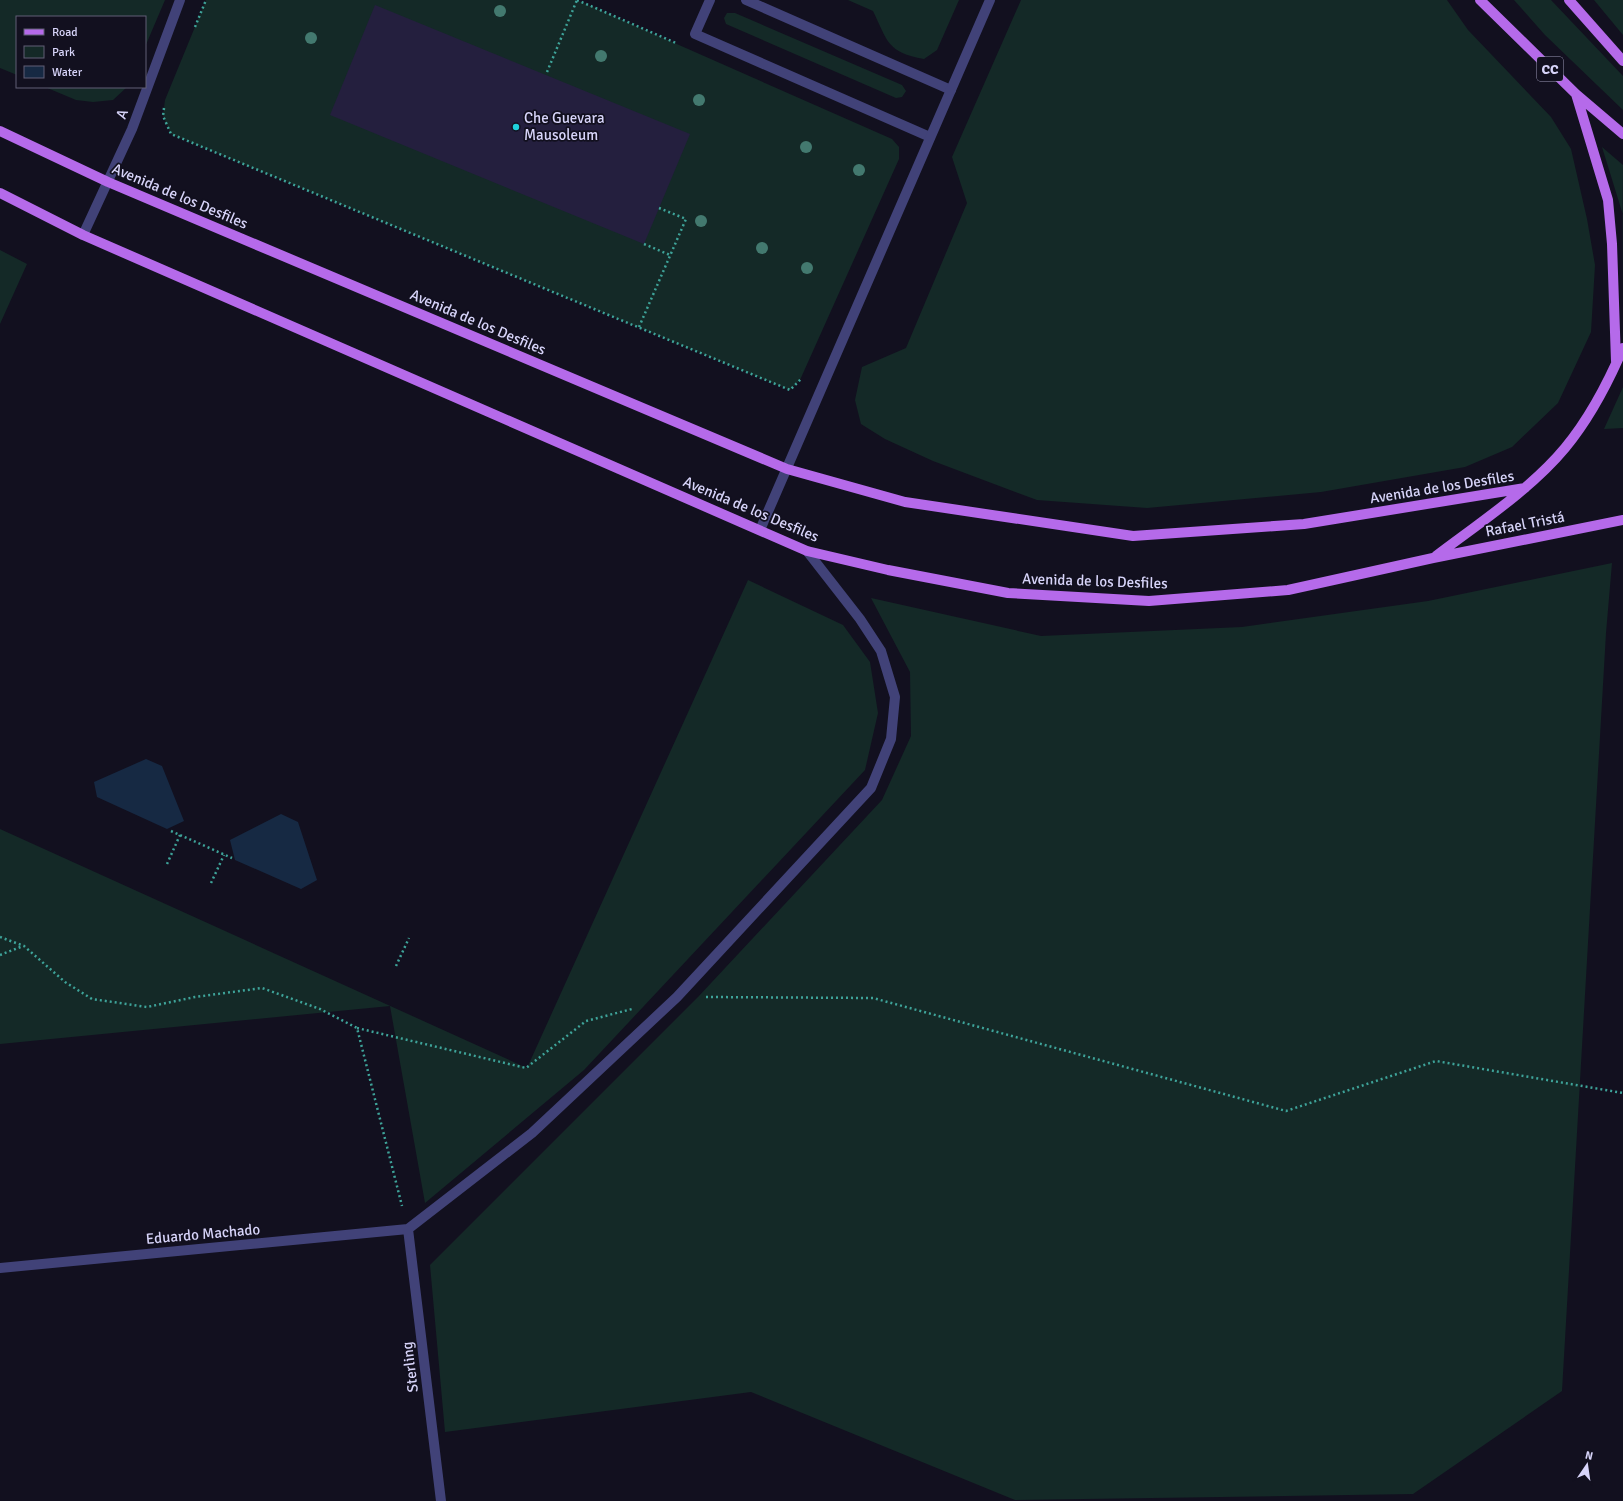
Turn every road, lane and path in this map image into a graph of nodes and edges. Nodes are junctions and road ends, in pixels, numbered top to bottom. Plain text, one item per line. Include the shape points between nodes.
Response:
1 (180, 0) edge
2 (206, 0) edge
3 (577, 0) edge
4 (710, 0) edge
5 (746, 0) edge
6 (990, 0) edge
7 (1480, 0) edge
8 (1569, 0) edge
9 (194, 29) dead end
10 (682, 46) dead end
11 (1623, 61) edge
12 (547, 72) dead end
13 (951, 90) junction
14 (1576, 94) junction
15 (165, 100) dead end
16 (0, 131) edge
17 (1623, 134) edge
18 (930, 137) junction
19 (108, 182) junction
20 (0, 193) edge
21 (659, 208) dead end
22 (83, 235) junction
23 (644, 244) dead end
24 (670, 255) junction
25 (639, 327) junction
26 (1623, 348) edge
27 (1616, 365) junction
28 (804, 373) dead end
29 (787, 469) junction
30 (1525, 488) junction
31 (1623, 520) edge
32 (760, 530) junction
33 (807, 551) junction
34 (1433, 558) junction
35 (172, 831) dead end
36 (180, 835) junction
37 (224, 854) junction
38 (232, 858) dead end
39 (167, 864) dead end
40 (211, 883) dead end
41 (0, 937) edge
42 (410, 938) dead end
43 (24, 946) junction
44 (0, 955) edge
45 (396, 966) dead end
46 (677, 997) junction
47 (639, 1007) dead end
48 (357, 1028) junction
49 (1623, 1093) edge
50 (408, 1229) junction
51 (0, 1268) edge
52 (441, 1501) edge

1 - 19 street, A via 132,129
2 - 9 path
3 - 10 path
3 - 12 path
4 - 18 street via 695,34
5 - 13 street
6 - 13 street
7 - 14 main road, CC
8 - 11 main road
13 - 18 street
14 - 17 main road, CC
14 - 27 main road via 1608,200
15 - 25 path via 163,116 171,134
16 - 19 main road, Avenida de los Desfiles
18 - 29 street
19 - 22 street, A
19 - 29 main road, Avenida de los Desfiles
20 - 22 main road, Avenida de los Desfiles
21 - 24 path via 686,219
22 - 32 main road, Avenida de los Desfiles
23 - 24 path
24 - 25 path
25 - 28 path via 790,390
26 - 27 main road
27 - 30 main road via 1593,408 1565,448
29 - 30 main road, Avenida de los Desfiles via 905,502 1133,536 1304,524
29 - 32 street
30 - 34 main road, Avenida de los Desfiles
31 - 34 main road, Rafael Tristá
32 - 33 main road, Avenida de los Desfiles
33 - 34 main road, Avenida de los Desfiles via 888,570 1008,593 1149,601 1288,590
33 - 46 street via 860,619 881,651 895,697 891,739 871,788
35 - 36 path
36 - 37 path
36 - 39 path
37 - 38 path
37 - 40 path
41 - 43 path
42 - 45 path
43 - 44 path
43 - 48 path via 65,982 92,1000 147,1007 195,997 262,988 320,1009
46 - 49 path via 873,998 1286,1111 1436,1061
46 - 50 street via 532,1134
47 - 48 path via 586,1021 526,1068
48 - 50 path
50 - 51 street, Eduardo Machado
50 - 52 street, Sterling

